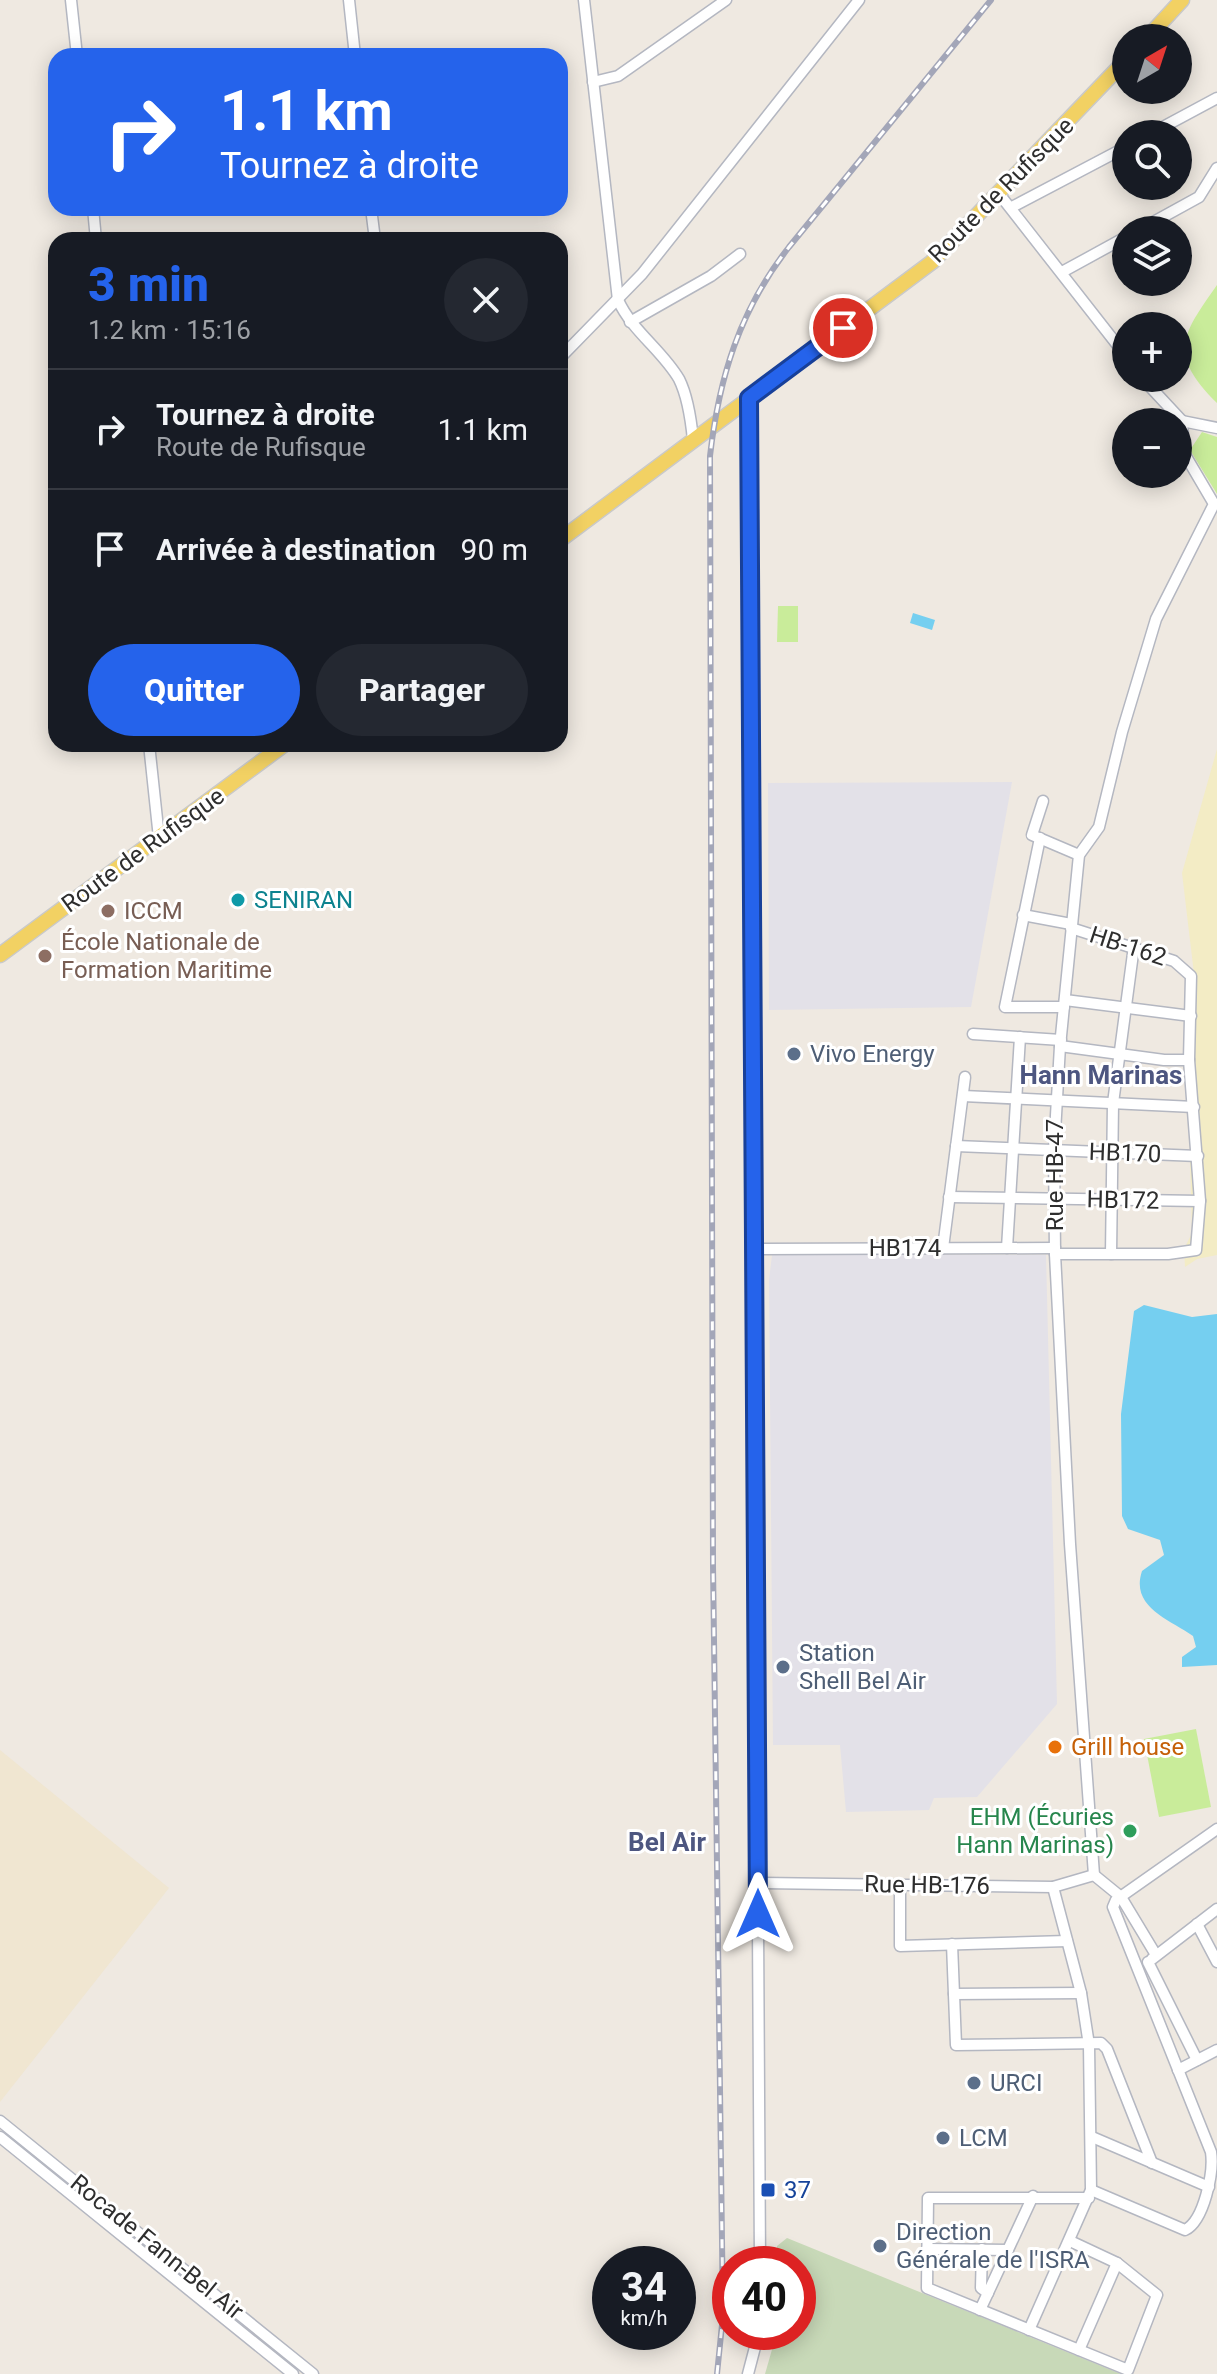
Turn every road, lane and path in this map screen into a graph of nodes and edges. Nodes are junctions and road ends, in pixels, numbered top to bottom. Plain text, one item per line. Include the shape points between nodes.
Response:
1 (71, 0) edge
2 (349, 0) edge
3 (584, 0) edge
4 (726, 0) edge
5 (859, 0) edge
6 (1182, 0) edge
7 (1160, 24) edge
8 (76, 48) edge
9 (354, 48) edge
10 (1112, 75) edge
11 (593, 82) junction
12 (1217, 98) edge
13 (1176, 120) edge
14 (1112, 154) edge
15 (1217, 168) edge
16 (1000, 195) junction
17 (1012, 207) junction
18 (1164, 216) edge
19 (1112, 245) edge
20 (740, 254) dead end
21 (1062, 272) junction
22 (618, 300) junction
23 (630, 322) junction
24 (1112, 338) edge
25 (568, 350) edge
26 (1155, 392) edge
27 (749, 398) junction
28 (1170, 408) edge
29 (1192, 423) edge
30 (1217, 428) edge
31 (693, 440) junction
32 (1192, 467) edge
33 (1215, 506) edge
34 (568, 534) edge
35 (150, 752) edge
36 (274, 752) edge
37 (1043, 801) dead end
38 (1036, 836) junction
39 (159, 838) junction
40 (1079, 855) junction
41 (1023, 915) junction
42 (1071, 926) junction
43 (1134, 946) junction
44 (0, 955) edge
45 (1064, 1004) junction
46 (1125, 1007) junction
47 (1191, 1016) junction
48 (973, 1034) dead end
49 (1020, 1037) junction
50 (1061, 1043) junction
51 (1118, 1055) junction
52 (1189, 1060) junction
53 (965, 1077) dead end
54 (963, 1096) junction
55 (1014, 1098) junction
56 (1056, 1100) junction
57 (1113, 1103) junction
58 (1194, 1107) junction
59 (956, 1146) junction
60 (1012, 1148) junction
61 (1054, 1150) junction
62 (1110, 1152) junction
63 (1198, 1156) junction
64 (949, 1197) junction
65 (1010, 1198) junction
66 (1054, 1199) junction
67 (1110, 1200) junction
68 (1200, 1201) junction
69 (943, 1248) junction
70 (1007, 1248) junction
71 (755, 1249) junction
72 (1196, 1250) joint
73 (1055, 1251) junction
74 (1111, 1254) junction
75 (1217, 1829) edge
76 (1094, 1875) junction
77 (758, 1883) junction
78 (900, 1885) junction
79 (1053, 1887) junction
80 (1121, 1897) junction
81 (1217, 1909) edge
82 (1197, 1924) junction
83 (1067, 1941) junction
84 (1213, 1942) edge
85 (952, 1944) junction
86 (1152, 1959) junction
87 (1217, 1962) edge
88 (1138, 1971) junction
89 (1081, 1993) junction
90 (954, 1994) junction
91 (1089, 2045) junction
92 (1217, 2050) edge
93 (1197, 2060) junction
94 (1178, 2070) junction
95 (0, 2121) edge
96 (0, 2137) edge
97 (1092, 2137) junction
98 (1152, 2163) junction
99 (1209, 2187) junction
100 (1090, 2194) junction
101 (1033, 2196) junction
102 (1070, 2241) junction
103 (760, 2246) edge
104 (927, 2249) junction
105 (982, 2249) junction
106 (1008, 2250) junction
107 (1117, 2263) junction
108 (988, 2293) junction
109 (980, 2310) junction
110 (1029, 2330) junction
111 (754, 2350) edge
112 (1079, 2350) junction
113 (293, 2374) edge
114 (313, 2374) edge
115 (748, 2374) edge

1 - 8 street
2 - 9 street
3 - 11 street
4 - 11 street via 618,76
5 - 22 street
6 - 7 main road
10 - 16 main road, Route de Rufisque
11 - 22 street
12 - 13 street
14 - 17 street
15 - 18 street via 1199,197
16 - 17 street
16 - 27 main road, Route de Rufisque via 932,262
17 - 21 street
19 - 21 street
20 - 23 street
21 - 24 street
22 - 23 street
22 - 25 street
23 - 31 street via 679,380
26 - 28 street
27 - 31 main road, Route de Rufisque
27 - 71 street
29 - 30 street
31 - 34 main road, Route de Rufisque
32 - 33 street
33 - 40 street, Rue HB-47 via 1156,619 1099,827
35 - 39 street
36 - 39 main road, Route de Rufisque
37 - 38 street
38 - 40 street
38 - 41 street
39 - 44 main road, Route de Rufisque
40 - 42 street, Rue HB-47
41 - 42 street, HB-162
41 - 45 street via 1005,1007
42 - 43 street, HB-162
42 - 45 street, Rue HB-47
43 - 46 street
43 - 47 street, HB-162 via 1187,969 1193,983
45 - 46 street
45 - 50 street, Rue HB-47
46 - 47 street
46 - 51 street
47 - 52 street, HB-162
48 - 49 street
49 - 50 street
49 - 55 street
50 - 51 street
50 - 56 street, Rue HB-47
51 - 52 street
51 - 57 street
52 - 58 street, HB-162
53 - 54 street
54 - 55 street
54 - 59 street
55 - 56 street
55 - 60 street
56 - 57 street
56 - 61 street, Rue HB-47
57 - 58 street
57 - 62 street
58 - 63 street, HB-162
59 - 60 street, HB170
59 - 64 street
60 - 61 street, HB170
60 - 65 street
61 - 62 street, HB170
61 - 66 street, Rue HB-47
62 - 63 street, HB170
62 - 67 street
63 - 68 street, HB-162
64 - 65 street, HB172
64 - 69 street
65 - 66 street, HB172
65 - 70 street
66 - 67 street, HB172
66 - 73 street, Rue HB-47
67 - 68 street, HB172
67 - 74 street
68 - 72 street, HB-162
69 - 70 street, HB174
69 - 71 street, HB174
70 - 73 street, HB174
71 - 77 street
72 - 74 street, HB174
73 - 74 street, HB174
73 - 76 street, Rue HB-47
75 - 80 street
76 - 79 street, Rue HB-176
76 - 80 street
77 - 78 street, Rue HB-176
77 - 103 street
78 - 79 street, Rue HB-176
78 - 85 street via 900,1946
79 - 83 street
80 - 86 street
80 - 88 street via 1113,1907
81 - 82 street
82 - 84 street
82 - 86 street
83 - 85 street
83 - 89 street
84 - 87 street
85 - 90 street
86 - 88 street
86 - 93 street
88 - 94 street
89 - 90 street
89 - 91 street
90 - 91 street via 958,2046
91 - 97 street
91 - 98 street via 1101,2043 1107,2049
92 - 93 street
93 - 94 street
94 - 99 street via 1211,2152
95 - 114 street, Rocade Fann-Bel Air
96 - 113 street, Rocade Fann-Bel Air
97 - 98 street
97 - 100 street
98 - 99 street
99 - 100 street via 1185,2230
100 - 101 street
100 - 102 street
101 - 104 street via 928,2198
101 - 106 street
102 - 107 street
102 - 110 street
104 - 105 street
104 - 109 street via 927,2288
105 - 106 street
105 - 108 street via 981,2288
106 - 108 street
107 - 112 street
107 - 112 street via 1157,2295 1128,2370
108 - 109 street
109 - 110 street
110 - 112 street
111 - 115 street

